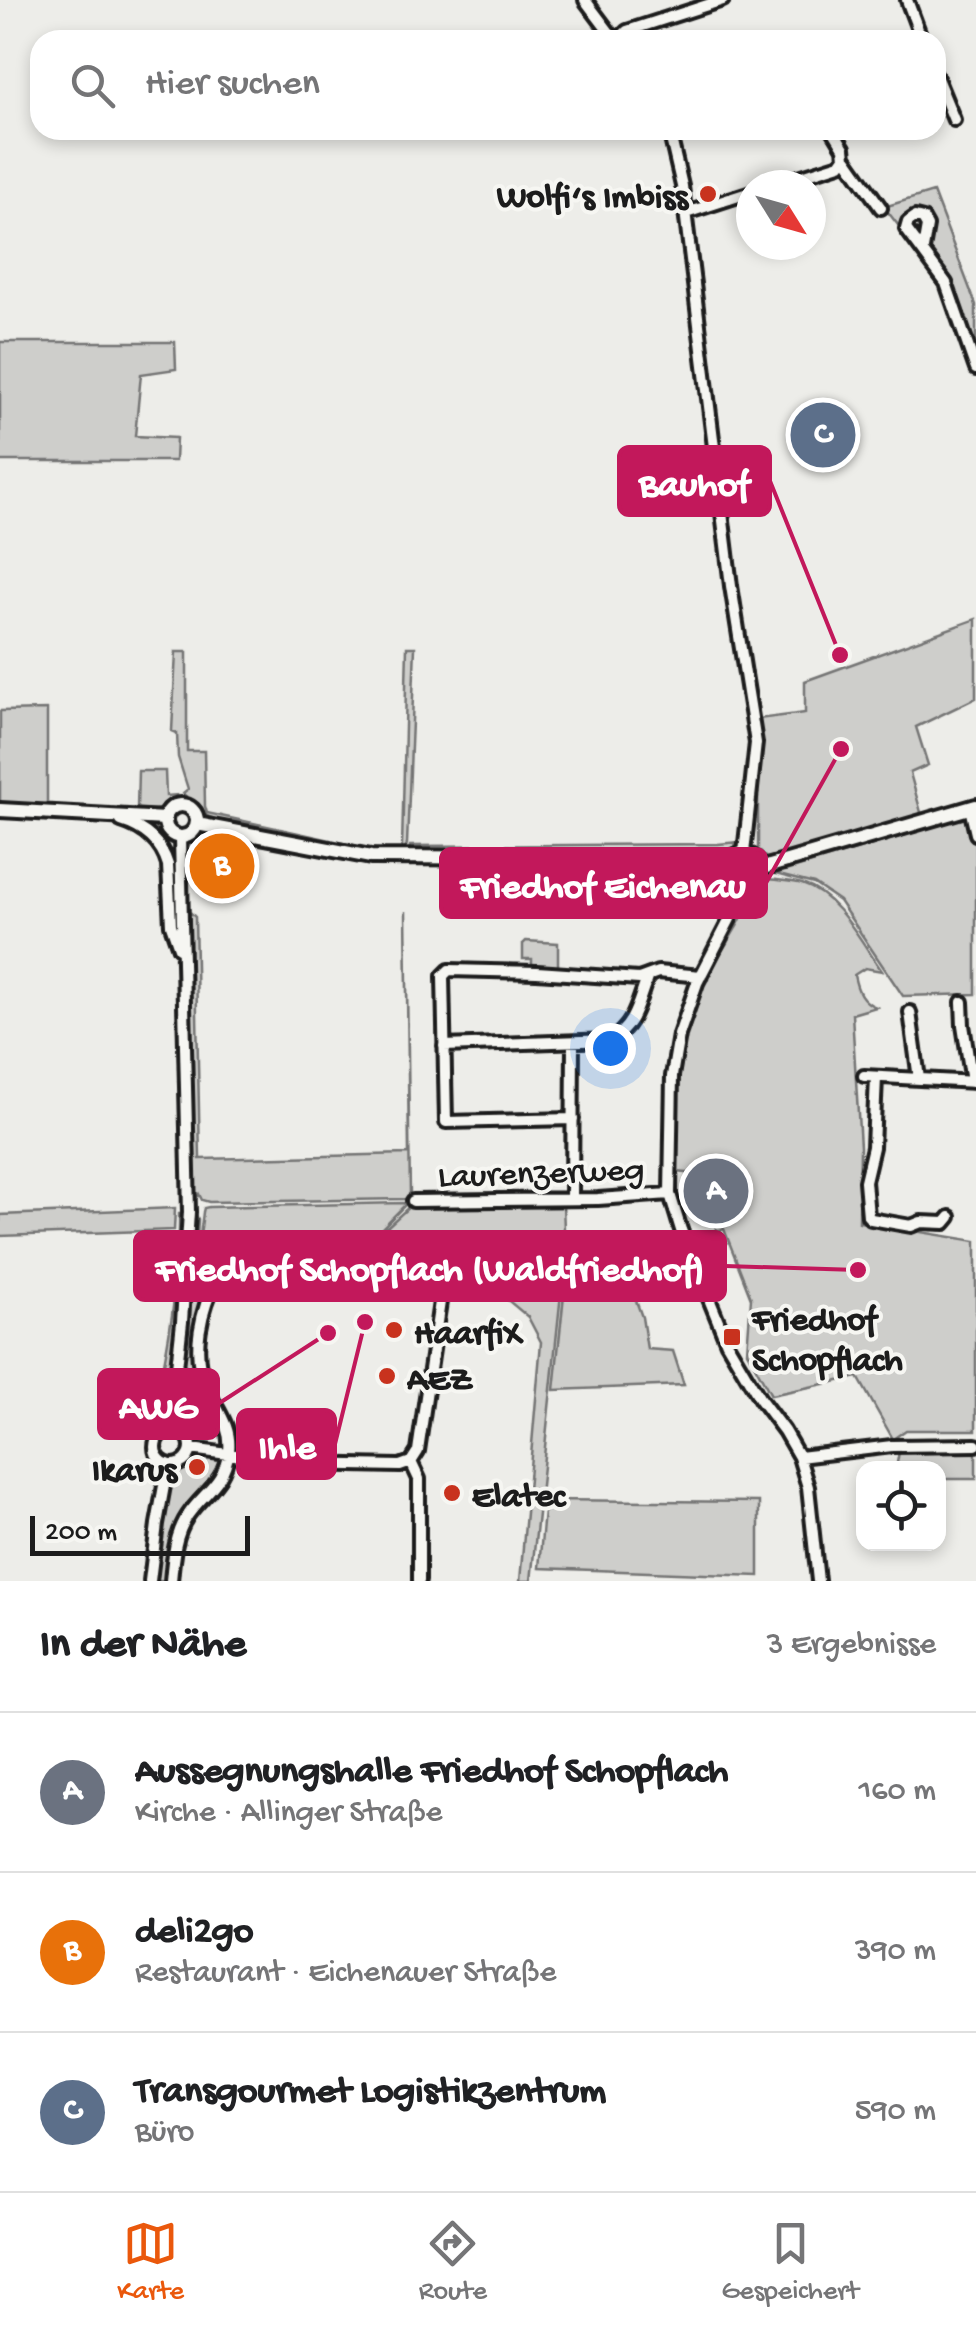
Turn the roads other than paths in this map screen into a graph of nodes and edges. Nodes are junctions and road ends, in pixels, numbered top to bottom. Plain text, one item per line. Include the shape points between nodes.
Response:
1 (585, 0) edge
2 (722, 0) edge
3 (906, 0) edge
4 (610, 30) edge
5 (630, 30) edge
6 (918, 30) edge
7 (946, 100) edge
8 (954, 120) dead end
9 (672, 140) edge
10 (839, 140) edge
11 (846, 156) junction
12 (821, 170) edge
13 (736, 197) edge
14 (881, 208) dead end
15 (686, 212) junction
16 (923, 249) dead end
17 (976, 369) edge
18 (973, 807) edge
19 (0, 810) edge
20 (112, 815) junction
21 (164, 819) junction
22 (197, 824) junction
23 (976, 834) edge
24 (180, 838) junction
25 (744, 853) junction
26 (756, 870) junction
27 (726, 871) junction
28 (740, 883) junction
29 (183, 958) junction
30 (648, 976) junction
31 (700, 976) junction
32 (962, 1002) dead end
33 (910, 1012) dead end
34 (572, 1043) junction
35 (444, 1046) junction
36 (919, 1079) junction
37 (974, 1082) edge
38 (573, 1119) junction
39 (670, 1194) junction
40 (572, 1199) junction
41 (412, 1201) dead end
42 (950, 1217) dead end
43 (174, 1429) junction
44 (976, 1444) edge
45 (190, 1448) junction
46 (229, 1454) junction
47 (799, 1456) junction
48 (411, 1462) junction
49 (168, 1464) junction
50 (150, 1581) edge
51 (170, 1581) edge
52 (419, 1581) edge
53 (818, 1581) edge

1 - 4 street
2 - 5 street
3 - 6 street
7 - 8 street
9 - 15 street
10 - 11 street
11 - 12 street
11 - 14 street
13 - 15 street
15 - 25 street via 756,743
16 - 17 street via 950,292
18 - 23 street
18 - 26 main road
19 - 20 main road
20 - 21 main road
20 - 29 street via 148,833 166,856 170,925
21 - 22 main road via 183,805
21 - 24 main road via 168,832
22 - 24 main road
22 - 27 main road via 371,857 581,858
24 - 29 street
25 - 26 main road
25 - 27 main road via 732,856
26 - 28 main road
27 - 28 main road
28 - 31 street
29 - 43 street via 189,1212
30 - 31 street
30 - 34 street via 624,1032
30 - 35 street via 449,970 443,976
31 - 39 street via 674,1058
32 - 37 street
33 - 36 street
34 - 35 street
34 - 38 street
35 - 38 street via 446,1122
36 - 37 street
36 - 42 street via 870,1076 868,1216 911,1226 945,1224
38 - 40 street
39 - 40 street, Laurenzerweg
39 - 47 street via 727,1343
40 - 41 street, Laurenzerweg
43 - 45 street
43 - 49 street via 156,1442 156,1453
44 - 47 street
45 - 46 street
45 - 49 street via 182,1462
46 - 48 street via 322,1466
46 - 48 street via 227,1427 201,1374 200,1336 207,1300 229,1256 250,1248 348,1280 422,1278 436,1284 441,1296
46 - 51 street via 222,1476 182,1525
47 - 53 street
48 - 52 street via 418,1480
49 - 50 street

